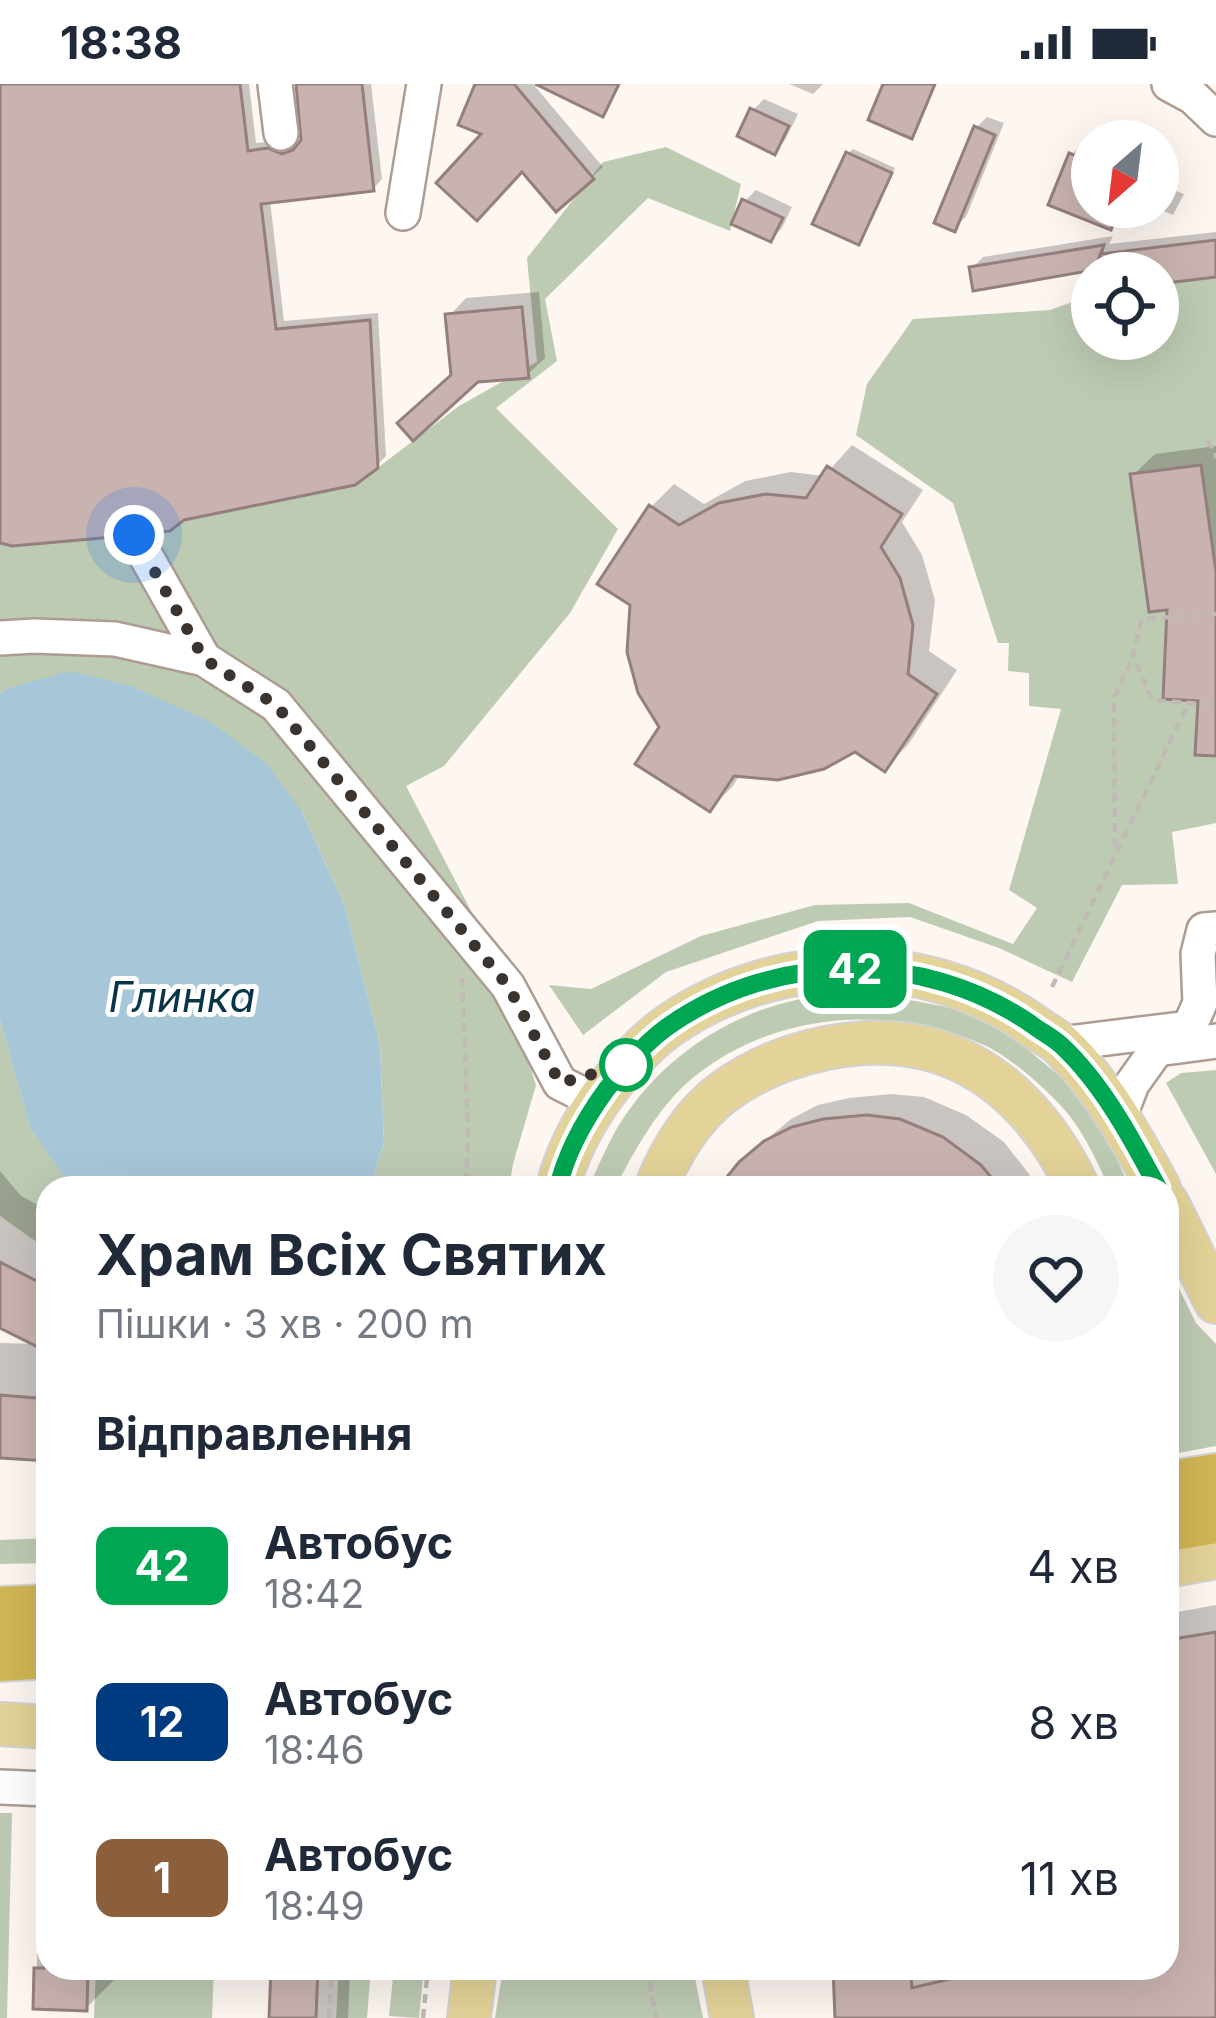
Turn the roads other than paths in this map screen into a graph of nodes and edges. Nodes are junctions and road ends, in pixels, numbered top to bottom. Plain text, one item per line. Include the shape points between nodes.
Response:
1 (275, 84) edge
2 (424, 84) edge
3 (1169, 84) edge
4 (1216, 119) edge
5 (281, 133) dead end
6 (403, 213) dead end
7 (134, 535) dead end
8 (0, 638) edge
9 (204, 659) junction
10 (1216, 929) edge
11 (1216, 1041) edge
12 (1060, 1044) junction
13 (598, 1102) junction
14 (1118, 1120) junction
15 (561, 1176) edge
16 (661, 1176) edge
17 (1072, 1176) edge
18 (1152, 1176) edge
19 (1179, 1226) edge
20 (1212, 1286) edge
21 (1216, 1478) edge
22 (1179, 1484) edge
23 (1216, 1519) edge
24 (1179, 1525) edge
25 (1216, 1556) edge
26 (1179, 1564) edge
27 (36, 1610) edge
28 (0, 1611) edge
29 (36, 1655) edge
30 (0, 1657) edge
31 (0, 1724) edge
32 (36, 1726) edge
33 (0, 1787) edge
34 (36, 1788) edge
35 (474, 1980) edge
36 (725, 1980) edge
37 (469, 2018) edge
38 (732, 2018) edge

1 - 5 street
2 - 6 street
3 - 4 street
7 - 9 street
8 - 9 street via 115,639
9 - 13 street via 276,705 508,986 560,1083
10 - 12 street via 1204,930 1200,1003 1189,1028
11 - 14 street via 1157,1049
12 - 13 main road via 984,996 936,980 826,969 773,978 668,1026
12 - 14 main road
13 - 15 main road
14 - 18 main road
16 - 17 main road via 688,1127 760,1070 803,1054 893,1043 937,1052 1010,1093
19 - 20 main road
21 - 22 highway
23 - 24 highway
25 - 26 main road
27 - 28 highway
29 - 30 highway
31 - 32 main road
33 - 34 street
35 - 37 main road
36 - 38 main road

